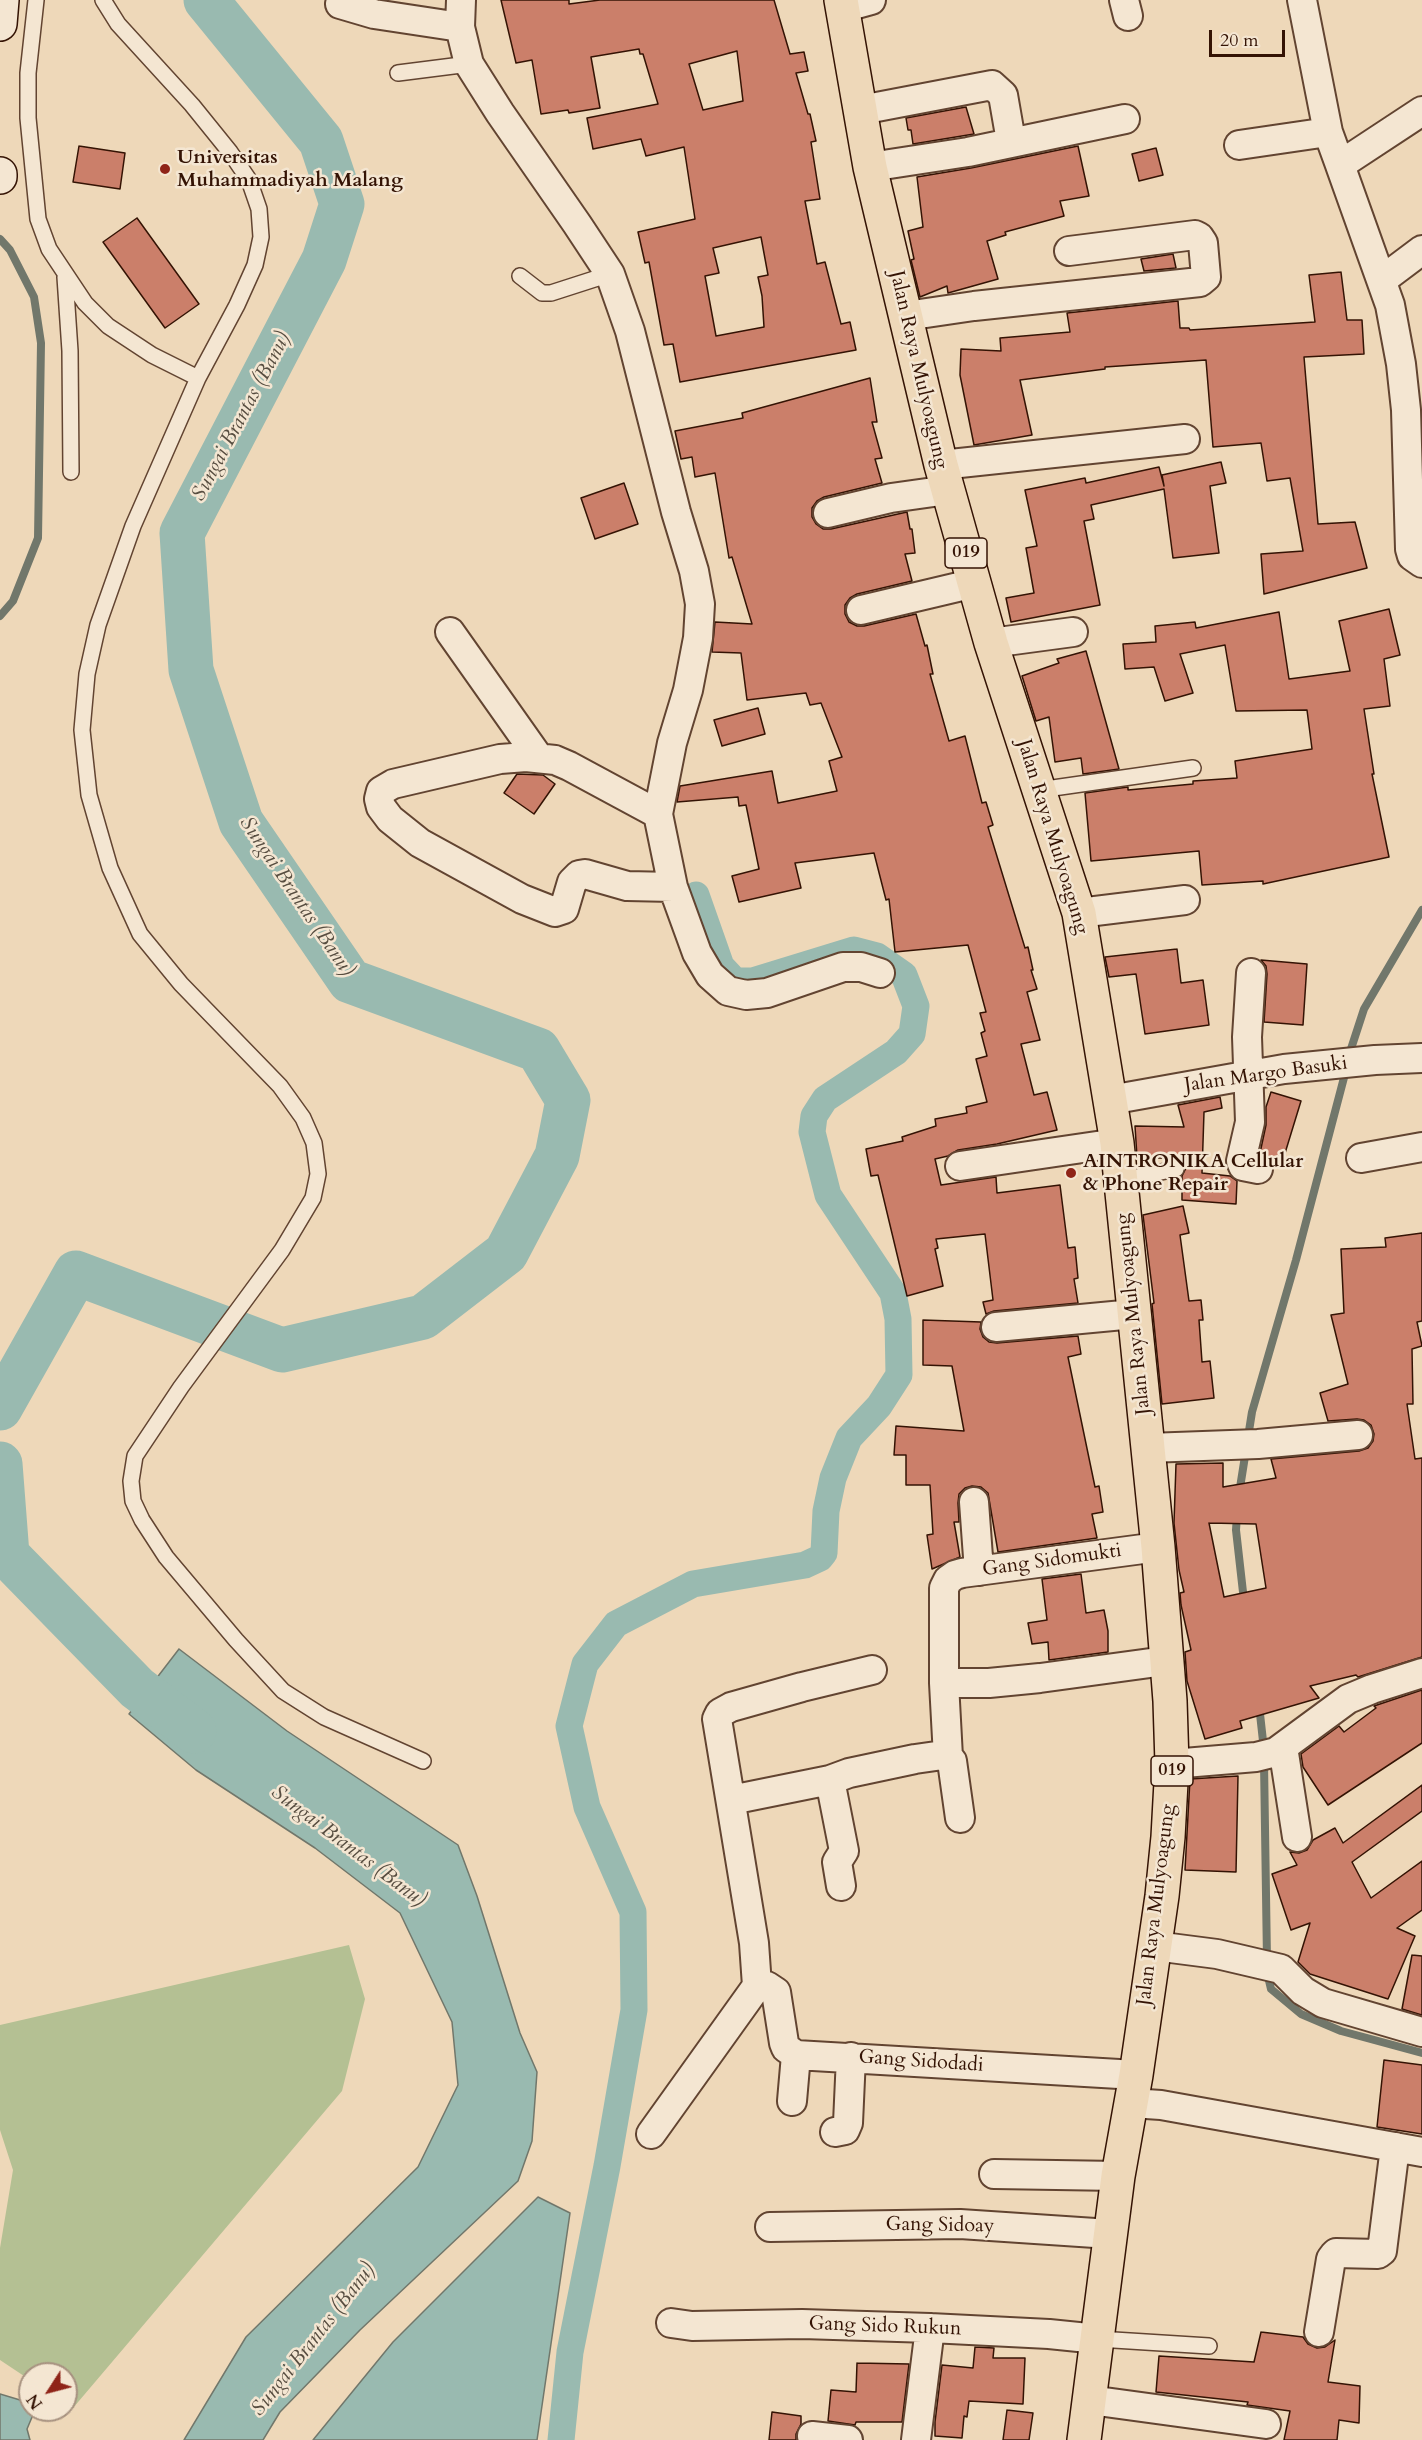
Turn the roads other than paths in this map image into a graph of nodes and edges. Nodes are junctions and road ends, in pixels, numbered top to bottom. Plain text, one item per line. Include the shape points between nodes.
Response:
1 (2, 0) edge
2 (36, 0) edge
3 (103, 0) edge
4 (1302, 0) edge
5 (851, 3) edge
6 (340, 4) dead end
7 (461, 14) edge
8 (0, 24) edge
9 (469, 64) junction
10 (398, 73) dead end
11 (861, 110) junction
12 (1422, 111) edge
13 (1125, 119) dead end
14 (1328, 132) junction
15 (1011, 141) junction
16 (1239, 145) dead end
17 (1340, 165) junction
18 (870, 167) junction
19 (1422, 250) edge
20 (1070, 251) dead end
21 (610, 274) junction
22 (65, 276) junction
23 (520, 276) dead end
24 (1382, 280) junction
25 (906, 316) junction
26 (198, 378) junction
27 (1185, 439) dead end
28 (71, 472) dead end
29 (944, 478) junction
30 (828, 513) dead end
31 (1422, 562) edge
32 (975, 583) junction
33 (861, 610) dead end
34 (450, 632) dead end
35 (1072, 632) dead end
36 (992, 643) junction
37 (538, 758) junction
38 (1193, 768) dead end
39 (1039, 790) junction
40 (657, 814) junction
41 (673, 887) junction
42 (1185, 900) dead end
43 (1079, 913) junction
44 (880, 973) dead end
45 (1251, 973) dead end
46 (1422, 1058) edge
47 (1248, 1074) junction
48 (1110, 1100) junction
49 (1117, 1143) junction
50 (1422, 1147) edge
51 (1361, 1158) dead end
52 (960, 1166) dead end
53 (1176, 1169) dead end
54 (1258, 1169) dead end
55 (1121, 1180) junction
56 (1134, 1314) junction
57 (996, 1327) dead end
58 (1358, 1435) dead end
59 (1148, 1448) junction
60 (974, 1502) dead end
61 (1158, 1547) junction
62 (979, 1571) junction
63 (1165, 1661) junction
64 (872, 1670) dead end
65 (1422, 1673) edge
66 (944, 1683) junction
67 (1272, 1752) junction
68 (948, 1757) junction
69 (423, 1761) dead end
70 (1172, 1764) junction
71 (830, 1780) junction
72 (731, 1800) junction
73 (960, 1818) dead end
74 (1297, 1837) dead end
75 (841, 1886) dead end
76 (1155, 1946) junction
77 (757, 1986) junction
78 (1422, 2032) edge
79 (796, 2055) junction
80 (851, 2056) junction
81 (1133, 2089) junction
82 (792, 2101) dead end
83 (835, 2132) dead end
84 (651, 2133) dead end
85 (1395, 2147) junction
86 (1422, 2152) edge
87 (994, 2174) dead end
88 (1118, 2176) junction
89 (770, 2227) dead end
90 (1110, 2234) junction
91 (671, 2323) dead end
92 (930, 2328) junction
93 (1318, 2332) dead end
94 (1098, 2339) junction
95 (1209, 2346) dead end
96 (1090, 2400) junction
97 (1266, 2424) dead end
98 (812, 2436) dead end
99 (848, 2440) edge
100 (916, 2440) edge
101 (1084, 2440) edge

1 - 8 main road
2 - 22 lane via 27,73 32,167 38,219
3 - 26 lane via 118,24 230,152 249,180 259,209 261,237 255,265
4 - 14 street
5 - 11 main road, Jalan Raya Mulyoagung / 019
6 - 7 street via 374,14
7 - 9 street
9 - 10 lane
9 - 21 street
11 - 15 street via 992,85 1003,95
11 - 18 main road, Jalan Raya Mulyoagung / 019
12 - 17 street
13 - 15 street
14 - 16 street
14 - 17 street
15 - 18 street via 968,152
17 - 24 street
18 - 25 main road, Jalan Raya Mulyoagung / 019
19 - 24 street
20 - 25 street via 1195,235 1203,243 1206,277 1200,282
21 - 23 lane via 551,293 542,293
21 - 40 street via 630,332 700,604 690,681
22 - 26 lane via 108,326 152,355
22 - 28 lane
24 - 31 street via 1395,330 1406,410 1410,549 1412,556
25 - 29 main road, Jalan Raya Mulyoagung / 019
26 - 69 lane via 133,526 98,625 87,674 82,730 89,795 110,868 140,934 181,984 280,1086 303,1118 314,1143 318,1174 313,1198 282,1250 135,1456 133,1501 166,1557 283,1691 324,1717
27 - 29 street
29 - 30 street via 891,498
29 - 32 main road, Jalan Raya Mulyoagung / 019
32 - 33 street
32 - 36 main road, Jalan Raya Mulyoagung / 019
34 - 37 street
35 - 36 street
36 - 39 main road, Jalan Raya Mulyoagung / 019
37 - 40 street via 569,766
37 - 41 street via 501,759 393,784 381,791 381,807 420,843 522,899 555,912 564,909 572,882 579,875 627,886
38 - 39 lane
39 - 43 main road, Jalan Raya Mulyoagung / 019
40 - 41 street
41 - 44 street via 697,953 710,975 728,991 746,995 767,993 843,967
42 - 43 street
43 - 48 main road, Jalan Raya Mulyoagung / 019
45 - 47 street
46 - 47 street, Jalan Margo Basuki
47 - 48 street, Jalan Margo Basuki
47 - 54 street via 1250,1122 1241,1161 1243,1166
48 - 49 main road, Jalan Raya Mulyoagung / 019
49 - 52 street
49 - 55 main road, Jalan Raya Mulyoagung / 019
50 - 51 street
53 - 55 lane
55 - 56 main road, Jalan Raya Mulyoagung / 019
56 - 57 street
56 - 59 main road, Jalan Raya Mulyoagung / 019
58 - 59 street
59 - 61 main road, Jalan Raya Mulyoagung / 019
60 - 62 street
61 - 62 street, Gang Sidomukti
61 - 63 main road, Jalan Raya Mulyoagung / 019
62 - 66 street, Gang Sidomukti via 955,1575 944,1588
63 - 66 street via 989,1683
63 - 70 main road, Jalan Raya Mulyoagung / 019
64 - 72 street via 792,1689 720,1713 717,1725
65 - 67 street via 1348,1699
66 - 68 street
67 - 70 street
67 - 74 street
68 - 71 street via 915,1759
68 - 73 street via 952,1761
70 - 76 main road, Jalan Raya Mulyoagung / 019
71 - 72 street
71 - 75 street via 844,1851 837,1862
72 - 77 street
76 - 78 street via 1281,1968 1303,1991 1323,2003
76 - 81 main road, Jalan Raya Mulyoagung / 019
77 - 79 street via 767,1986 776,1992 784,2043
77 - 84 street
79 - 80 street, Gang Sidodadi
79 - 82 street
80 - 81 street, Gang Sidodadi
80 - 83 street via 848,2123 845,2130
81 - 85 street, Gang Sidodadi via 1161,2105
81 - 88 main road, Jalan Raya Mulyoagung / 019
85 - 86 street, Gang Sidodadi
85 - 93 street via 1382,2251 1334,2255
87 - 88 street
88 - 90 main road, Jalan Raya Mulyoagung / 019
89 - 90 street, Gang Sidoay via 960,2224
90 - 94 main road, Jalan Raya Mulyoagung / 019
91 - 92 street, Gang Sido Rukun
92 - 94 street, Gang Sido Rukun
92 - 100 street
94 - 95 lane
94 - 96 main road, Jalan Raya Mulyoagung / 019
96 - 97 street
96 - 101 main road, Jalan Raya Mulyoagung / 019
98 - 99 street

